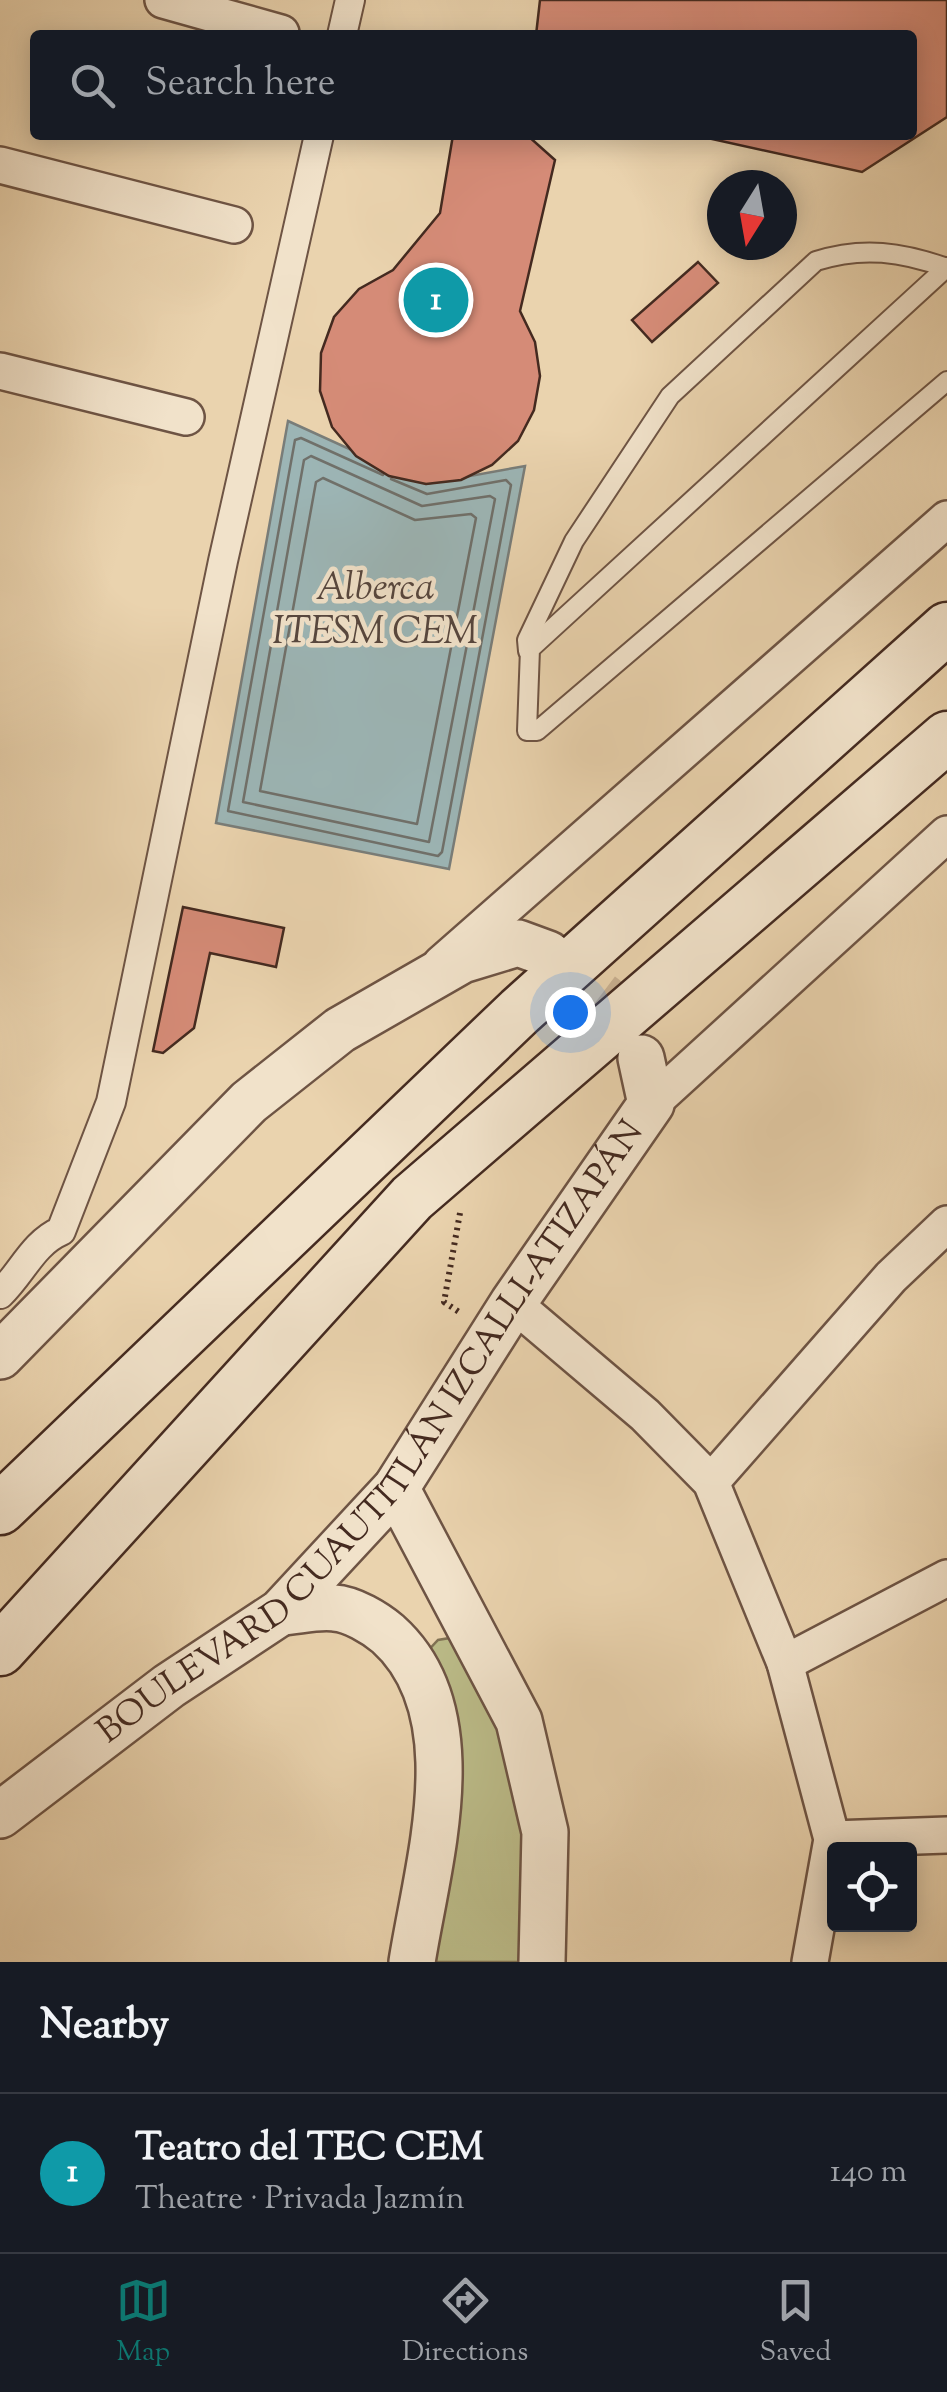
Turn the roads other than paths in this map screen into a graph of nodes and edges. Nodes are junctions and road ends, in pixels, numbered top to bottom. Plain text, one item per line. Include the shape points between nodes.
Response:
1 (163, 0) edge
2 (350, 0) edge
3 (269, 30) edge
4 (343, 30) edge
5 (319, 140) edge
6 (0, 164) edge
7 (234, 225) dead end
8 (947, 268) edge
9 (0, 371) edge
10 (947, 381) edge
11 (186, 417) dead end
12 (947, 519) edge
13 (947, 628) edge
14 (528, 651) junction
15 (947, 738) edge
16 (947, 834) edge
17 (548, 954) tunnel mouth
18 (408, 992) junction
19 (640, 1058) tunnel mouth
20 (652, 1104) junction
21 (947, 1224) edge
22 (0, 1294) edge
23 (217, 1302) junction
24 (505, 1314) junction
25 (0, 1356) edge
26 (259, 1365) junction
27 (712, 1482) junction
28 (396, 1488) junction
29 (0, 1509) edge
30 (947, 1578) edge
31 (281, 1612) junction
32 (470, 1622) junction
33 (0, 1650) edge
34 (412, 1656) junction
35 (785, 1663) junction
36 (0, 1815) edge
37 (947, 1835) edge
38 (832, 1839) junction
39 (412, 1962) edge
40 (542, 1962) edge
41 (810, 1962) edge

1 - 3 street
2 - 4 street
5 - 22 street via 110,1102 61,1231 42,1239
6 - 7 street
8 - 14 lane
8 - 14 lane via 893,252 856,251 816,261 670,396 574,541 527,640
9 - 11 street
10 - 14 lane via 532,732 524,723
12 - 18 street
13 - 23 main road via 520,1011
15 - 26 main road via 412,1198
16 - 20 street, BOULEVARD CUAUTITLÁN IZCALLI-ATIZAPÁN
17 - 18 street via 518,942 462,960
18 - 25 street via 340,1030 249,1102
19 - 20 street
20 - 24 street, BOULEVARD CUAUTITLÁN IZCALLI-ATIZAPÁN
21 - 27 street via 891,1277
23 - 26 main road via 203,1342 224,1361
23 - 29 main road
24 - 27 street via 645,1415
24 - 28 street, BOULEVARD CUAUTITLÁN IZCALLI-ATIZAPÁN
26 - 33 main road
27 - 35 street
28 - 31 street, BOULEVARD CUAUTITLÁN IZCALLI-ATIZAPÁN
28 - 32 street
30 - 35 street
31 - 34 street via 337,1607 377,1624
31 - 36 street, BOULEVARD CUAUTITLÁN IZCALLI-ATIZAPÁN via 169,1686
32 - 34 street via 431,1629
32 - 40 street via 519,1722 545,1832
34 - 39 street via 435,1708 441,1763
35 - 38 street
37 - 38 street
38 - 41 street

